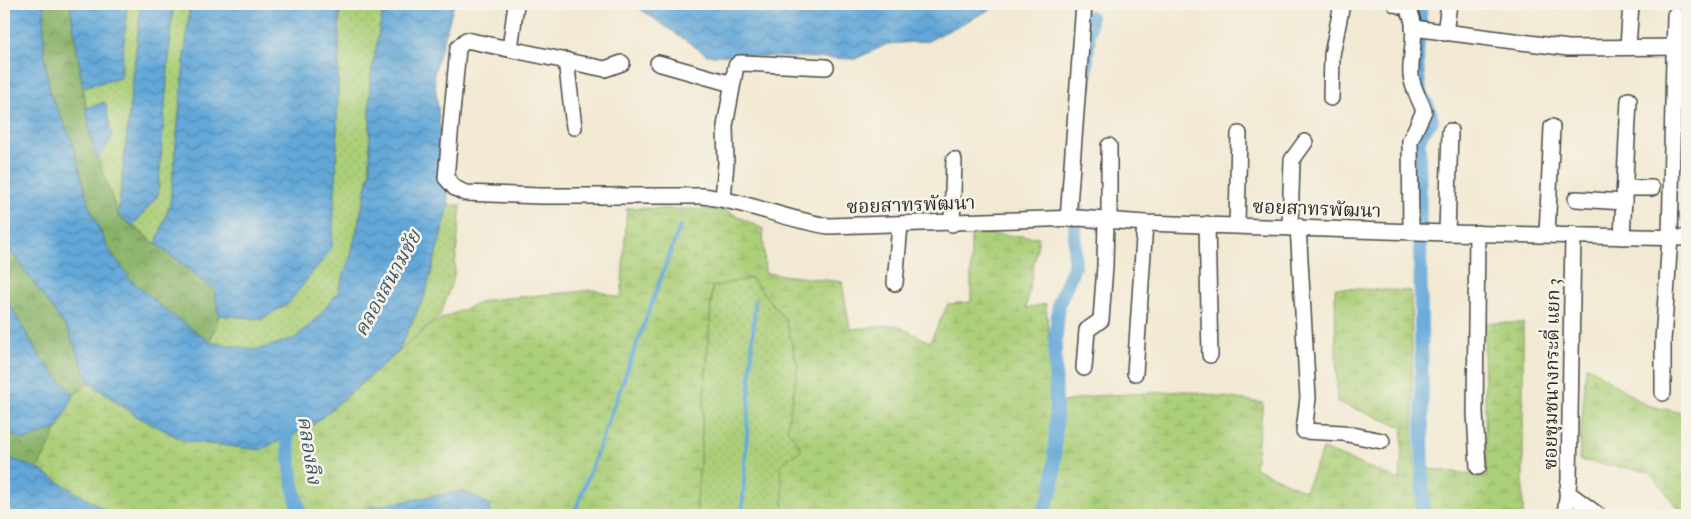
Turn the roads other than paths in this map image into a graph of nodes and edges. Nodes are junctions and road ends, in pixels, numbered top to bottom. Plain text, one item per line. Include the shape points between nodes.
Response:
1 (516, 4) edge
2 (1084, 4) edge
3 (1342, 4) edge
4 (1396, 4) edge
5 (1449, 4) edge
6 (1631, 4) edge
7 (1675, 15) dead end
8 (1417, 29) junction
9 (1445, 33) junction
10 (1628, 46) junction
11 (1681, 47) edge
12 (510, 49) junction
13 (566, 60) junction
14 (658, 63) dead end
15 (622, 64) dead end
16 (826, 68) dead end
17 (732, 84) junction
18 (1331, 98) dead end
19 (1629, 100) dead end
20 (574, 127) dead end
21 (1552, 127) dead end
22 (1450, 131) dead end
23 (1239, 134) dead end
24 (1305, 142) dead end
25 (1109, 146) dead end
26 (954, 160) dead end
27 (1652, 188) dead end
28 (1624, 195) junction
29 (723, 199) junction
30 (1576, 199) dead end
31 (1072, 218) junction
32 (1107, 220) junction
33 (1145, 223) junction
34 (952, 224) junction
35 (1207, 224) junction
36 (900, 225) junction
37 (1237, 225) junction
38 (1294, 226) junction
39 (1417, 232) junction
40 (1448, 233) junction
41 (1477, 233) junction
42 (1548, 234) junction
43 (1573, 234) junction
44 (1622, 237) junction
45 (1670, 237) junction
46 (1687, 238) edge
47 (895, 283) dead end
48 (1210, 355) dead end
49 (1084, 368) dead end
50 (1136, 373) dead end
51 (1663, 393) dead end
52 (1382, 441) dead end
53 (1478, 467) dead end
54 (1568, 492) junction
55 (1565, 515) edge
56 (1598, 515) edge

1 - 12 street
2 - 31 street
3 - 18 street via 1332,55
4 - 8 street via 1409,10
5 - 9 street
6 - 10 street
7 - 11 street
8 - 9 street
8 - 39 street via 1411,75 1424,111 1410,140
9 - 10 street via 1568,48
10 - 11 street
11 - 45 street
12 - 13 street, ซอยสาทรพัฒนา
12 - 29 street, ซอยสาทรพัฒนา via 466,40 458,48 446,178 455,188 464,193 702,196
13 - 15 street, ซอยสาทรพัฒนา via 605,69
13 - 20 street
14 - 17 street
16 - 17 street via 738,63
17 - 29 street via 725,126
19 - 28 street
21 - 42 street
22 - 40 street
23 - 37 street
24 - 38 street via 1292,160
25 - 32 street
26 - 34 street
27 - 28 street
28 - 30 street
28 - 44 street
29 - 36 street, ซอยสาทรพัฒนา via 810,224
31 - 32 street, ซอยสาทรพัฒนา
31 - 34 street, ซอยสาทรพัฒนา
32 - 33 street, ซอยสาทรพัฒนา
32 - 49 street via 1101,320 1087,330
33 - 35 street, ซอยสาทรพัฒนา
33 - 50 street
34 - 36 street, ซอยสาทรพัฒนา
35 - 37 street, ซอยสาทรพัฒนา
35 - 48 street
36 - 47 street
37 - 38 street, ซอยสาทรพัฒนา
38 - 39 street, ซอยสาทรพัฒนา
38 - 52 street via 1308,398 1304,431 1343,433
39 - 40 street, ซอยสาทรพัฒนา
40 - 41 street, ซอยสาทรพัฒนา
41 - 42 street, ซอยสาทรพัฒนา
41 - 53 street via 1475,412
42 - 43 street, ซอยสาทรพัฒนา
43 - 44 street, ซอยสาทรพัฒนา
43 - 54 street, ซอยชุมชนางกระดี่ แยก 3
44 - 45 street, ซอยสาทรพัฒนา
45 - 46 street, ซอยสาทรพัฒนา
45 - 51 street
54 - 55 street, ซอยชุมชนางกระดี่ แยก 3
54 - 56 street

